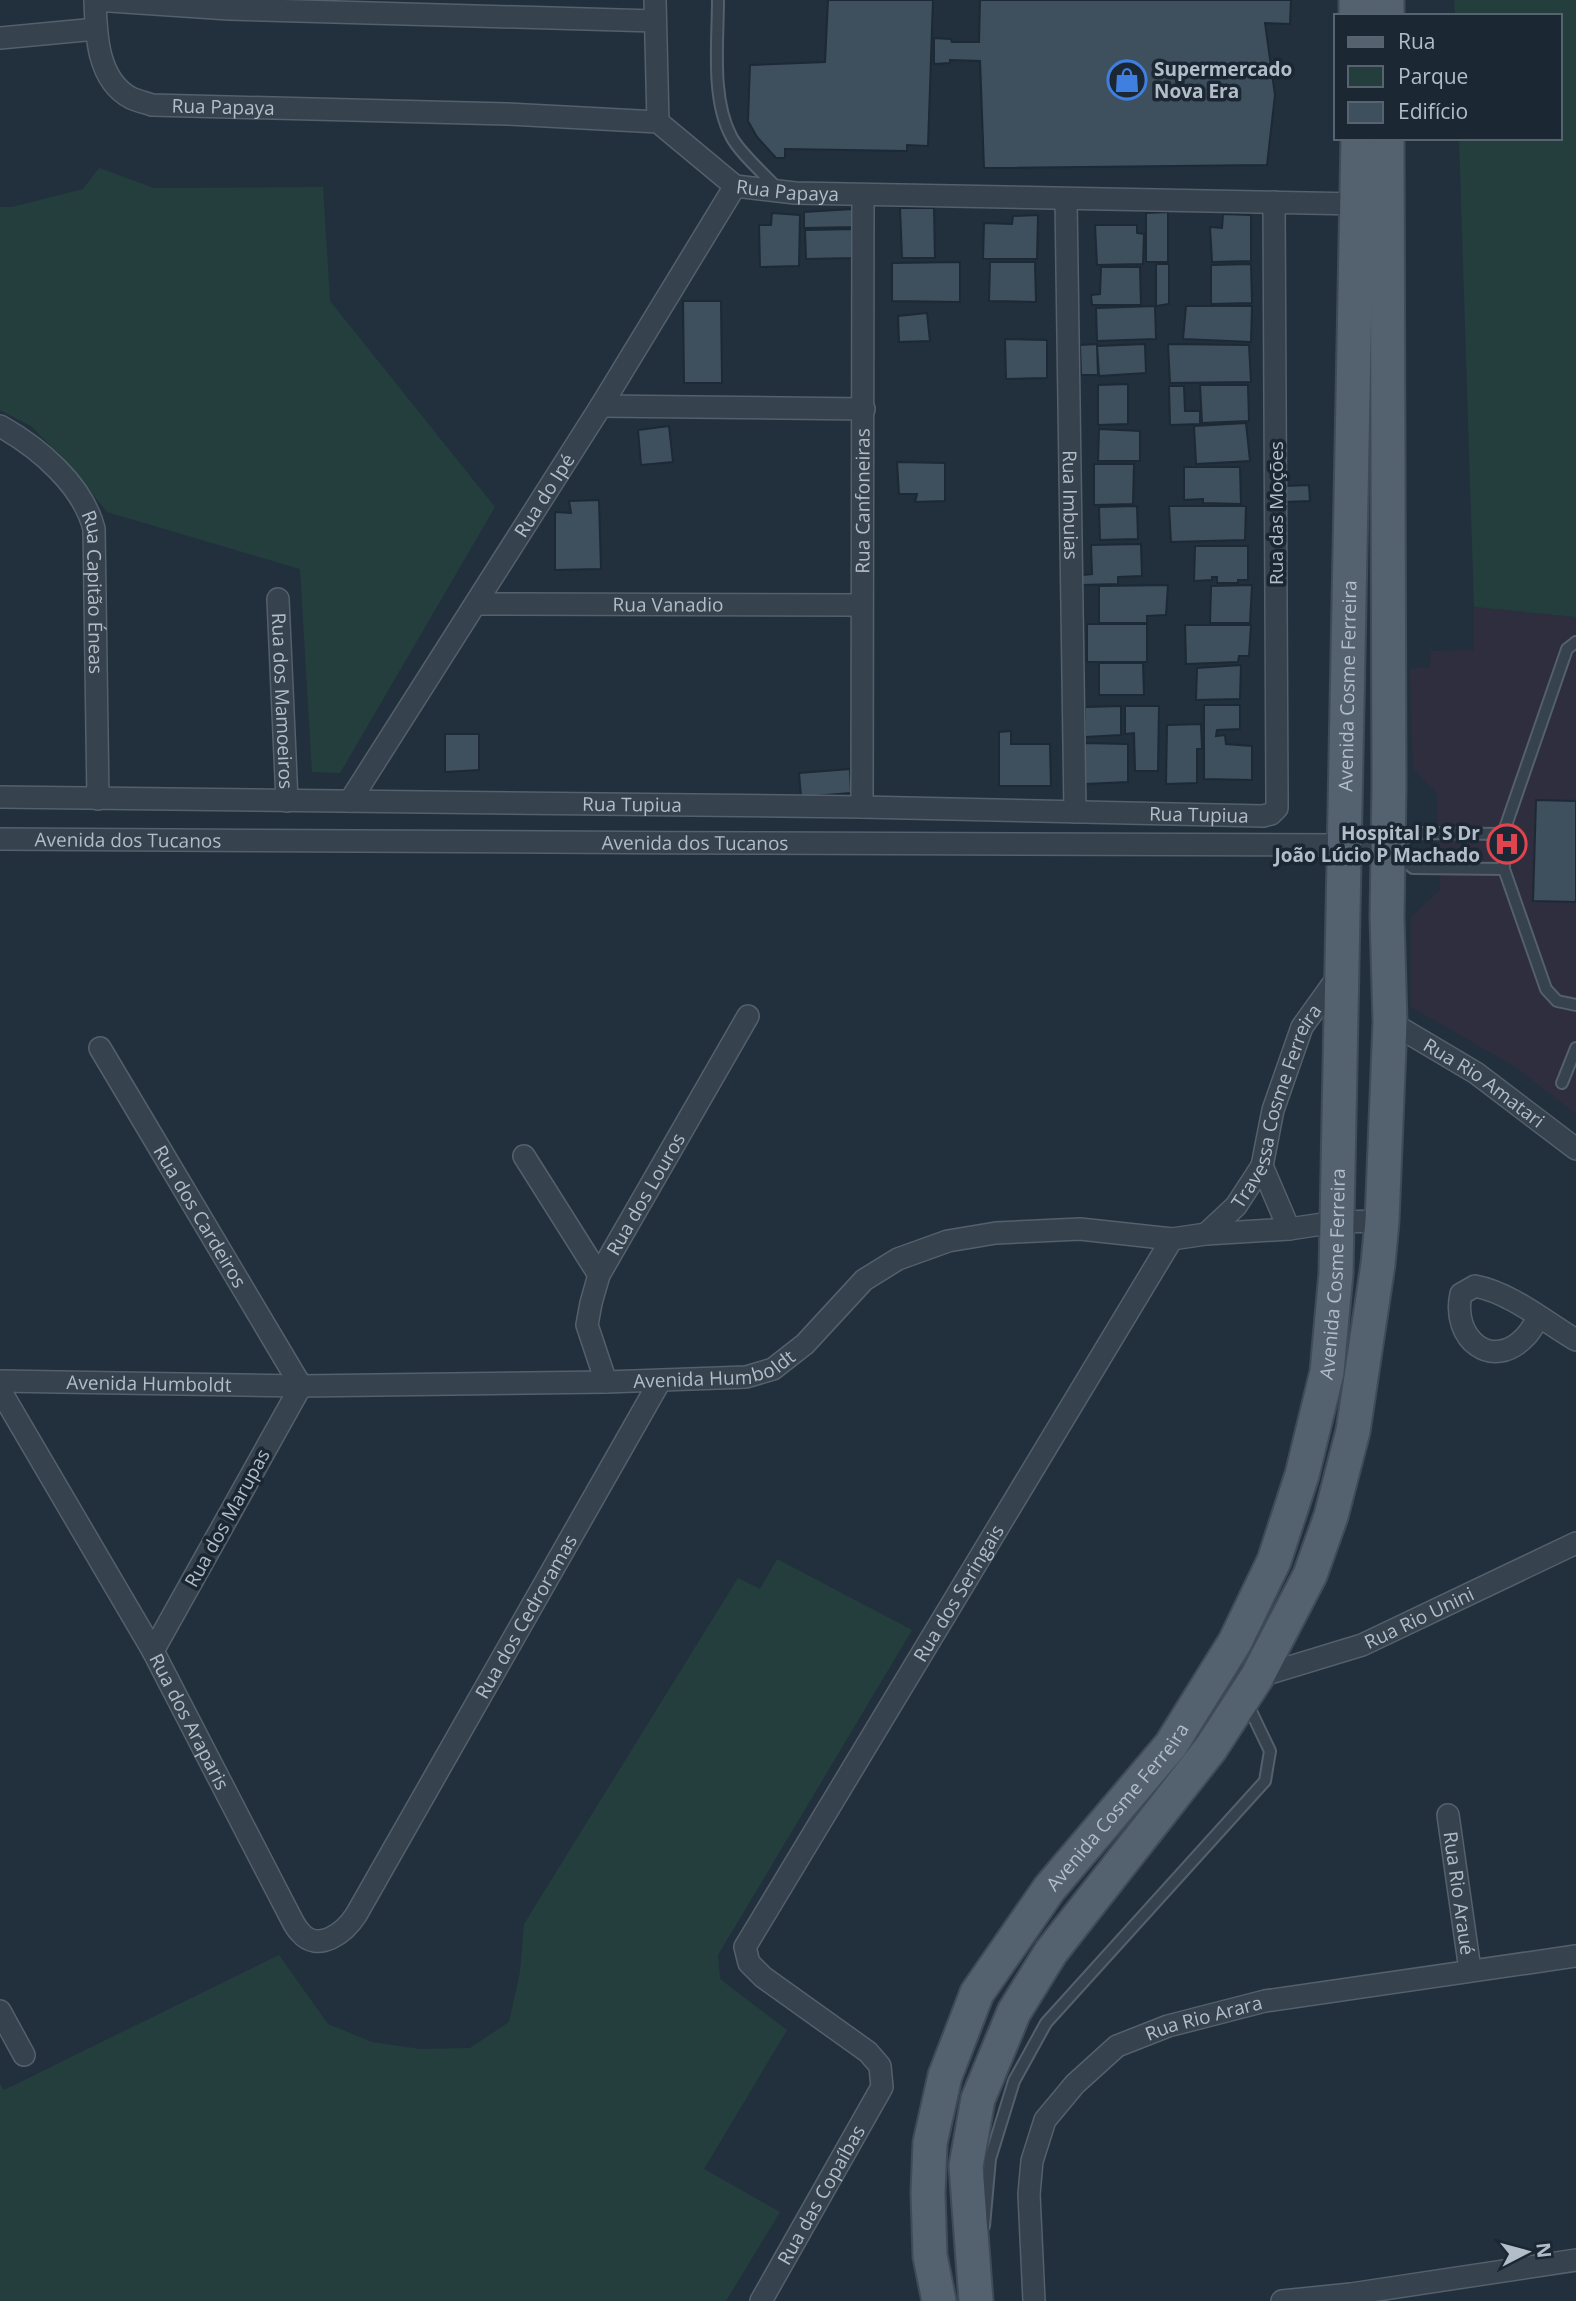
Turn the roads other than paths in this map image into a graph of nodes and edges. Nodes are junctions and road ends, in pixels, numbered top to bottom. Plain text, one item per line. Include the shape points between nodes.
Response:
1 (95, 0) edge
2 (718, 0) edge
3 (655, 10) edge
4 (96, 29) junction
5 (0, 38) edge
6 (658, 122) junction
7 (1358, 140) edge
8 (1387, 140) edge
9 (735, 186) junction
10 (780, 191) junction
11 (863, 195) junction
12 (1066, 198) junction
13 (1274, 202) junction
14 (1359, 204) junction
15 (601, 406) junction
16 (864, 409) junction
17 (0, 426) edge
18 (278, 599) dead end
19 (476, 604) junction
20 (862, 605) junction
21 (1576, 642) edge
22 (0, 797) edge
23 (98, 799) junction
24 (288, 801) junction
25 (350, 802) junction
26 (862, 807) junction
27 (1075, 812) junction
28 (1263, 816) joint
29 (1503, 834) junction
30 (0, 839) edge
31 (1345, 845) junction
32 (1389, 848) junction
33 (1504, 869) junction
34 (1340, 974) junction
35 (1576, 1005) edge
36 (748, 1016) dead end
37 (1390, 1022) junction
38 (100, 1048) dead end
39 (1576, 1048) edge
40 (1562, 1083) dead end
41 (1576, 1149) edge
42 (524, 1156) dead end
43 (1262, 1166) junction
44 (1382, 1221) junction
45 (1336, 1222) junction
46 (1289, 1230) junction
47 (1206, 1234) junction
48 (1172, 1239) junction
49 (599, 1275) junction
50 (1539, 1317) dead end
51 (1571, 1337) edge
52 (0, 1381) edge
53 (660, 1381) junction
54 (606, 1382) junction
55 (302, 1386) junction
56 (0, 1391) edge
57 (1576, 1543) edge
58 (153, 1650) junction
59 (1251, 1688) junction
60 (1448, 1815) dead end
61 (391, 1852) joint
62 (1576, 1956) edge
63 (1470, 1970) junction
64 (0, 2011) edge
65 (24, 2054) dead end
66 (881, 2087) joint
67 (1576, 2260) edge
68 (975, 2294) edge
69 (761, 2301) edge
70 (939, 2301) edge
71 (1034, 2301) edge
72 (1282, 2301) edge

1 - 3 street via 243,9
1 - 4 street
2 - 10 lane via 719,98 731,138
3 - 6 street
4 - 5 street
4 - 6 street, Rua Papaya via 112,81 133,99 152,105
6 - 9 street, Rua Papaya
7 - 14 main road, Avenida Cosme Ferreira
8 - 32 main road, Avenida Cosme Ferreira
9 - 10 street, Rua Papaya
9 - 15 street, Rua do Ipé
10 - 11 street, Rua Papaya
11 - 12 street, Rua Papaya
11 - 16 street, Rua Canfoneiras
12 - 13 street, Rua Papaya
12 - 27 street, Rua Imbuias
13 - 14 street, Rua Papaya
13 - 28 street, Rua das Moções via 1278,799 1277,808
14 - 31 main road, Avenida Cosme Ferreira
15 - 16 street
15 - 19 street, Rua do Ipé
16 - 20 street, Rua Canfoneiras
17 - 23 street, Rua Capitão Éneas via 53,466 87,507 94,529
18 - 24 street, Rua dos Mamoeiros
19 - 20 street, Rua Vanadio
19 - 25 street, Rua do Ipé
20 - 26 street, Rua Canfoneiras
21 - 29 lane via 1567,649
22 - 23 street, Rua Tupiua
23 - 24 street, Rua Tupiua
24 - 25 street, Rua Tupiua
25 - 26 street, Rua Tupiua
26 - 27 street, Rua Tupiua
27 - 28 street, Rua Tupiua
29 - 32 lane via 1414,833
29 - 33 lane
30 - 31 street, Avenida dos Tucanos
31 - 32 street, Avenida dos Tucanos
31 - 34 main road, Avenida Cosme Ferreira
32 - 33 lane via 1413,868
32 - 37 main road, Avenida Cosme Ferreira
33 - 35 lane via 1546,989 1557,1001
34 - 43 street, Travessa Cosme Ferreira via 1302,1027 1273,1110
34 - 45 main road, Avenida Cosme Ferreira
36 - 49 street, Rua dos Louros
37 - 41 street, Rua Rio Amatari via 1476,1073
37 - 44 main road, Avenida Cosme Ferreira
38 - 55 street, Rua dos Cardeiros
39 - 40 lane
42 - 49 street
43 - 46 street
43 - 47 street, Travessa Cosme Ferreira via 1236,1206
44 - 45 street, Avenida Humboldt
44 - 59 main road, Avenida Cosme Ferreira via 1353,1431 1331,1516 1310,1575
45 - 46 street, Avenida Humboldt
45 - 70 main road, Avenida Cosme Ferreira via 1327,1372 1302,1475 1274,1561 1235,1642 1171,1745 1049,1889 977,1993 945,2076 930,2143 928,2193 930,2256
46 - 47 street, Avenida Humboldt
47 - 48 street, Avenida Humboldt
48 - 53 street, Avenida Humboldt via 1080,1229 996,1233 948,1241 898,1259 864,1280 805,1344 773,1369 746,1377
48 - 66 street, Rua dos Seringais via 745,1947 749,1963 763,1977 868,2052 880,2066
49 - 54 street, Rua dos Louros via 587,1325
50 - 51 street
52 - 55 street, Avenida Humboldt
53 - 54 street, Avenida Humboldt
53 - 61 street, Rua dos Cedroramas
54 - 55 street, Avenida Humboldt
55 - 58 street, Rua dos Marupas
56 - 58 street, Rua dos Araparis
57 - 59 street, Rua Rio Unini via 1362,1645
58 - 61 street, Rua dos Araparis via 301,1934 311,1940 333,1939 351,1923
59 - 68 main road, Avenida Cosme Ferreira via 1211,1748 1051,1952 1014,2012 978,2099 965,2166
59 - 68 lane via 1270,1751 1265,1781 1046,2023 1014,2081 990,2158
60 - 63 street, Rua Rio Araué
62 - 63 street, Rua Rio Arara
63 - 71 street, Rua Rio Arara via 1265,2001 1168,2026 1117,2046 1074,2084 1045,2120 1032,2161 1029,2194
64 - 65 street
66 - 69 street, Rua das Copaíbas
67 - 72 street

